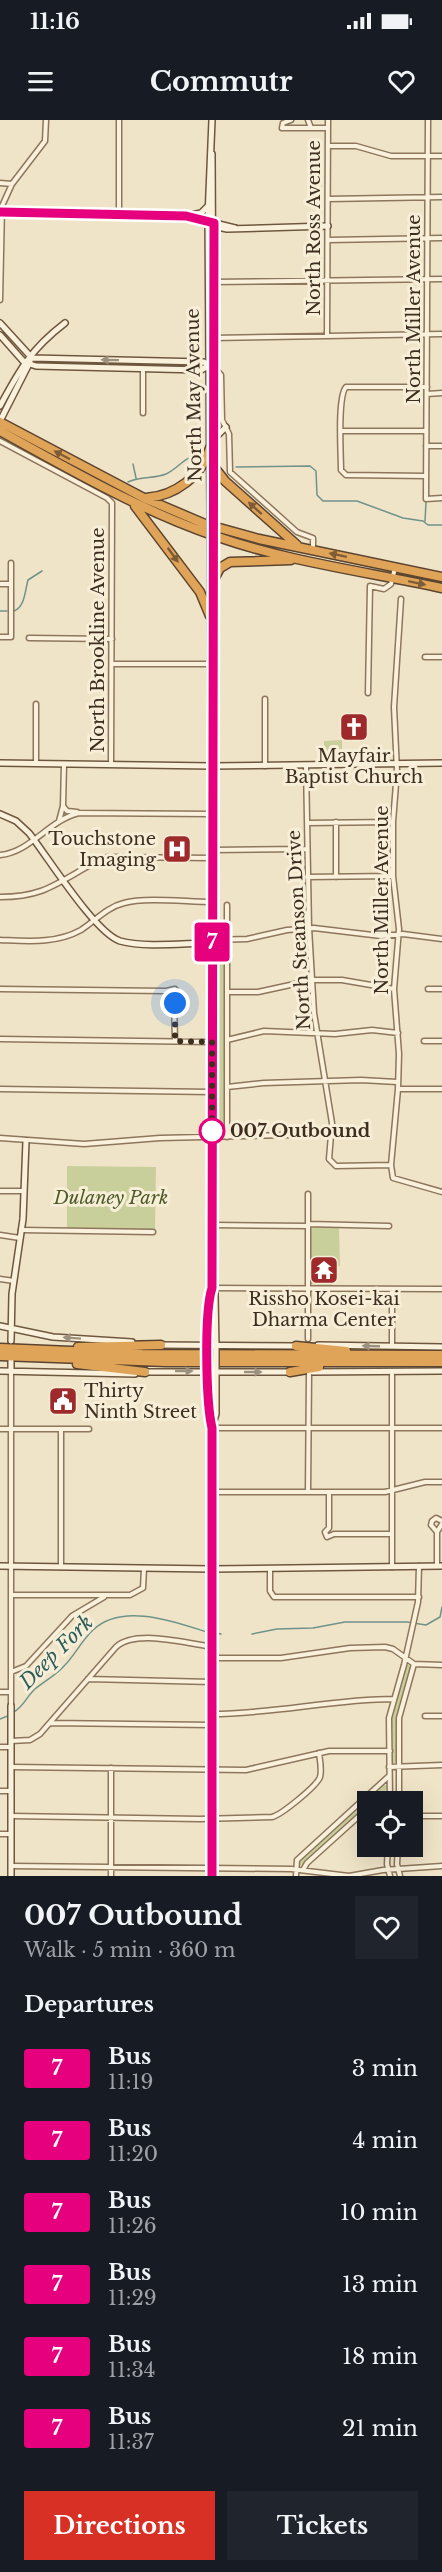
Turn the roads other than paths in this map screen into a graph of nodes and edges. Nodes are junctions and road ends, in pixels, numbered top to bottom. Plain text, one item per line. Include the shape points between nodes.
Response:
1 (46, 120) edge
2 (119, 120) edge
3 (212, 120) edge
4 (291, 120) edge
5 (308, 120) edge
6 (328, 120) edge
7 (428, 120) edge
8 (311, 128) junction
9 (328, 128) junction
10 (328, 146) junction
11 (212, 154) junction
12 (428, 156) junction
13 (442, 156) edge
14 (0, 183) edge
15 (12, 184) junction
16 (428, 197) junction
17 (442, 197) edge
18 (328, 199) junction
19 (208, 206) junction
20 (1, 212) edge
21 (119, 214) junction
22 (186, 216) junction
23 (212, 224) junction
24 (328, 226) junction
25 (428, 238) junction
26 (442, 238) edge
27 (328, 240) junction
28 (428, 279) junction
29 (442, 279) edge
30 (327, 281) junction
31 (211, 282) junction
32 (0, 300) edge
33 (0, 323) edge
34 (65, 323) dead end
35 (427, 334) junction
36 (442, 334) edge
37 (0, 336) edge
38 (327, 336) junction
39 (211, 338) junction
40 (90, 359) junction
41 (29, 360) junction
42 (143, 360) junction
43 (163, 361) junction
44 (184, 361) junction
45 (211, 367) junction
46 (90, 368) junction
47 (143, 369) junction
48 (162, 369) junction
49 (179, 369) junction
50 (427, 387) junction
51 (442, 393) edge
52 (427, 394) junction
53 (1, 404) edge
54 (9, 405) junction
55 (143, 413) dead end
56 (0, 421) edge
57 (226, 428) junction
58 (15, 430) junction
59 (341, 431) junction
60 (426, 431) junction
61 (2, 437) edge
62 (214, 439) junction
63 (426, 446) junction
64 (442, 446) edge
65 (210, 448) junction
66 (214, 467) junction
67 (426, 476) junction
68 (144, 498) junction
69 (442, 498) edge
70 (128, 499) junction
71 (212, 512) junction
72 (300, 547) junction
73 (212, 549) junction
74 (313, 550) junction
75 (304, 559) junction
76 (11, 563) dead end
77 (395, 567) junction
78 (442, 577) edge
79 (392, 578) junction
80 (214, 579) junction
81 (0, 584) edge
82 (11, 584) junction
83 (442, 588) edge
84 (400, 599) dead end
85 (210, 615) junction
86 (212, 636) junction
87 (0, 637) edge
88 (29, 638) dead end
89 (112, 639) junction
90 (425, 657) dead end
91 (442, 657) edge
92 (112, 664) junction
93 (212, 664) junction
94 (368, 693) dead end
95 (265, 699) dead end
96 (36, 704) dead end
97 (0, 763) edge
98 (442, 763) edge
99 (36, 764) junction
100 (64, 764) junction
101 (111, 764) junction
102 (397, 764) junction
103 (265, 765) junction
104 (306, 765) junction
105 (212, 766) junction
106 (63, 806) junction
107 (84, 812) junction
108 (0, 814) edge
109 (212, 814) junction
110 (336, 822) junction
111 (393, 822) junction
112 (307, 823) junction
113 (57, 824) junction
114 (34, 840) junction
115 (306, 849) junction
116 (212, 850) junction
117 (0, 855) edge
118 (212, 858) junction
119 (393, 876) junction
120 (307, 877) junction
121 (336, 877) junction
122 (64, 880) junction
123 (0, 897) edge
124 (212, 902) junction
125 (227, 905) dead end
126 (95, 920) junction
127 (309, 928) junction
128 (399, 934) junction
129 (442, 939) edge
130 (0, 940) edge
131 (227, 940) junction
132 (212, 942) junction
133 (313, 980) junction
134 (394, 988) junction
135 (0, 989) edge
136 (428, 989) dead end
137 (442, 989) edge
138 (166, 991) junction
139 (227, 992) junction
140 (175, 1003) junction
141 (398, 1033) junction
142 (317, 1034) junction
143 (0, 1039) edge
144 (227, 1040) junction
145 (175, 1041) junction
146 (423, 1041) dead end
147 (442, 1041) edge
148 (212, 1042) junction
149 (327, 1081) junction
150 (397, 1082) junction
151 (227, 1088) junction
152 (0, 1089) edge
153 (399, 1089) junction
154 (442, 1089) edge
155 (212, 1092) junction
156 (331, 1134) junction
157 (212, 1137) junction
158 (227, 1137) junction
159 (0, 1138) edge
160 (26, 1141) junction
161 (391, 1165) junction
162 (0, 1191) edge
163 (24, 1191) junction
164 (442, 1192) edge
165 (308, 1194) dead end
166 (212, 1225) junction
167 (308, 1225) junction
168 (388, 1226) dead end
169 (21, 1230) junction
170 (153, 1232) dead end
171 (0, 1235) edge
172 (20, 1238) junction
173 (0, 1279) edge
174 (14, 1281) junction
175 (212, 1288) junction
176 (308, 1288) junction
177 (392, 1288) junction
178 (442, 1288) edge
179 (0, 1326) edge
180 (10, 1328) junction
181 (308, 1339) joint
182 (4, 1345) edge
183 (161, 1345) junction
184 (300, 1345) junction
185 (392, 1346) junction
186 (208, 1347) junction
187 (216, 1347) junction
188 (442, 1347) edge
189 (374, 1355) junction
190 (442, 1355) edge
191 (0, 1356) edge
192 (48, 1358) junction
193 (11, 1361) dead end
194 (361, 1362) junction
195 (442, 1362) edge
196 (208, 1370) junction
197 (216, 1370) junction
198 (0, 1371) edge
199 (11, 1371) junction
200 (442, 1371) edge
201 (145, 1372) junction
202 (290, 1372) junction
203 (392, 1372) junction
204 (309, 1373) junction
205 (212, 1428) junction
206 (392, 1428) junction
207 (442, 1428) edge
208 (0, 1429) edge
209 (11, 1429) junction
210 (61, 1429) junction
211 (89, 1429) dead end
212 (308, 1429) junction
213 (442, 1482) edge
214 (393, 1490) junction
215 (212, 1492) junction
216 (308, 1492) junction
217 (329, 1492) junction
218 (442, 1523) edge
219 (437, 1532) junction
220 (392, 1534) junction
221 (0, 1566) edge
222 (11, 1566) junction
223 (419, 1566) junction
224 (440, 1566) edge
225 (61, 1567) junction
226 (392, 1567) junction
227 (144, 1568) junction
228 (212, 1569) junction
229 (270, 1569) junction
230 (11, 1595) junction
231 (106, 1596) junction
232 (419, 1597) junction
233 (212, 1647) junction
234 (212, 1658) junction
235 (406, 1659) junction
236 (414, 1664) junction
237 (442, 1665) edge
238 (11, 1672) junction
239 (88, 1679) junction
240 (212, 1682) junction
241 (0, 1692) edge
242 (11, 1692) junction
243 (394, 1699) junction
244 (11, 1706) joint
245 (212, 1714) junction
246 (425, 1716) dead end
247 (442, 1716) edge
248 (50, 1723) junction
249 (213, 1725) junction
250 (11, 1744) junction
251 (0, 1747) edge
252 (390, 1751) junction
253 (319, 1753) junction
254 (399, 1765) junction
255 (442, 1766) edge
256 (11, 1767) junction
257 (389, 1767) junction
258 (111, 1768) junction
259 (212, 1770) junction
260 (389, 1776) junction
261 (0, 1791) edge
262 (11, 1791) junction
263 (390, 1791) edge
264 (399, 1791) edge
265 (11, 1816) junction
266 (423, 1816) dead end
267 (442, 1816) edge
268 (111, 1818) junction
269 (357, 1818) edge
270 (213, 1819) junction
271 (0, 1834) edge
272 (11, 1834) junction
273 (388, 1857) edge
274 (398, 1857) edge
275 (11, 1866) junction
276 (442, 1866) edge
277 (111, 1867) junction
278 (212, 1868) junction
279 (398, 1868) junction
280 (296, 1869) junction
281 (388, 1869) junction
282 (303, 1870) junction
283 (11, 1876) edge
284 (111, 1876) edge
285 (212, 1876) edge
286 (297, 1876) edge
287 (390, 1876) edge
288 (400, 1876) edge

1 - 15 street via 45,141
2 - 21 street
3 - 11 main road, North May Avenue
4 - 8 street via 283,123 282,128
5 - 8 street
6 - 9 street, North Ross Avenue
7 - 12 street, North Miller Avenue
8 - 9 street
9 - 10 street, North Ross Avenue
10 - 12 street via 356,146 391,156
10 - 18 street, North Ross Avenue
11 - 19 main road, North May Avenue
11 - 23 main road, North May Avenue
12 - 13 street
12 - 16 street, North Miller Avenue
14 - 15 street
15 - 20 street
16 - 17 street
16 - 18 street
16 - 25 street, North Miller Avenue
18 - 24 street, North Ross Avenue
19 - 22 main road via 200,214
19 - 23 main road, North May Avenue
20 - 21 main road
20 - 32 street
21 - 22 main road
22 - 23 main road
23 - 24 main road via 235,228
23 - 31 main road, North May Avenue
24 - 27 street, North Ross Avenue
25 - 26 street
25 - 27 street
25 - 28 street, North Miller Avenue
27 - 30 street, North Ross Avenue
28 - 29 street
28 - 30 street
28 - 35 street, North Miller Avenue
30 - 31 street
30 - 38 street, North Ross Avenue
31 - 39 main road, North May Avenue
33 - 41 main road
34 - 41 main road via 39,344
35 - 36 street
35 - 38 street
35 - 50 street, North Miller Avenue
37 - 41 main road
38 - 39 street
39 - 45 main road, North May Avenue
40 - 41 main road
42 -> 40 main road
40 - 46 main road
41 - 46 main road
41 - 53 main road
41 - 54 main road
42 - 43 main road
42 - 47 main road
43 - 44 main road
43 - 48 main road
44 - 45 main road via 204,362
44 - 49 main road
45 - 49 main road
45 - 57 street via 221,375 222,420
45 - 62 main road, North May Avenue
45 - 65 main road, North May Avenue
46 - 47 main road
47 - 48 main road
47 - 55 street
48 - 49 main road
50 - 52 street, North Miller Avenue
50 - 59 street via 346,387 342,392
51 - 52 street
52 - 60 street, North Miller Avenue
53 - 54 main road
54 - 56 main road
56 - 58 highway
57 - 62 main road
57 - 74 street via 231,474 297,532 313,538
58 - 61 highway
68 -> 58 highway
59 - 60 street
59 - 67 street via 341,470 346,475
60 - 63 street, North Miller Avenue
61 - 70 highway
61 - 89 street, North Brookline Avenue via 112,503
62 - 66 main road, North May Avenue
63 - 64 street
63 - 67 street, North Miller Avenue
65 - 68 highway via 196,475 161,496
65 - 71 main road, North May Avenue
66 - 71 main road, North May Avenue
72 -> 66 highway
67 - 69 street, North Miller Avenue via 426,499
68 - 72 highway via 205,524
70 - 75 highway via 220,538
70 -> 85 highway via 200,593
71 - 73 main road, North May Avenue, bridge
72 - 74 highway
73 - 80 main road, North May Avenue
73 - 85 main road, North May Avenue
77 -> 74 highway
75 - 79 highway
75 - 80 highway via 230,562 220,568
76 - 82 street
77 - 78 highway
77 - 79 street
79 -> 83 highway
79 - 94 street via 384,589 370,586
80 - 86 main road, North May Avenue
81 - 82 street
82 - 87 street via 11,637
84 - 102 street, North Miller Avenue via 394,707
85 - 86 main road, North May Avenue
86 - 93 main road, North May Avenue
88 - 89 street
89 - 92 street, North Brookline Avenue
90 - 91 street
92 - 93 street
92 - 101 street, North Brookline Avenue
93 - 105 main road, North May Avenue
95 - 103 street
96 - 99 street
97 - 99 main road
98 - 102 main road
99 - 100 main road
100 - 101 main road
100 - 106 street
101 - 105 main road
102 - 104 main road
102 - 111 street, North Miller Avenue
103 - 104 main road
103 - 105 main road
104 - 112 street, North Steanson Drive
105 - 109 main road, North May Avenue
106 - 107 street via 67,812
106 - 113 street
107 - 109 street
107 - 113 street
108 - 114 main road via 19,824
109 - 116 main road, North May Avenue
110 - 111 street
110 - 112 street
110 - 121 street
111 - 119 street, North Miller Avenue
112 - 115 street, North Steanson Drive
113 - 114 street
114 - 117 street
114 - 122 main road
115 - 116 street
115 - 120 street, North Steanson Drive
116 - 118 main road, North May Avenue
118 - 122 street via 111,857 96,861
118 - 124 main road, North May Avenue
119 - 121 street
119 - 128 street, North Miller Avenue
120 - 121 street
120 - 127 street, North Steanson Drive
122 - 123 street via 35,895
122 - 126 main road
124 - 126 street via 126,902
124 - 132 main road, North May Avenue
125 - 131 street
126 - 130 street via 78,932 52,940
126 - 132 main road via 108,935 126,942
127 - 128 street via 381,936
127 - 131 street
127 - 133 street, North Steanson Drive
128 - 129 street
128 - 134 street, North Miller Avenue
131 - 132 street
131 - 139 street
132 - 148 main road, North May Avenue
133 - 134 street
133 - 139 street via 258,992
133 - 142 street, North Steanson Drive
134 - 141 street, North Miller Avenue
135 - 138 street
136 - 137 street
138 - 140 street
138 - 140 street via 175,988 180,993
139 - 144 street
140 - 145 street
141 - 142 street via 372,1030
141 - 150 street, North Miller Avenue
142 - 144 street via 264,1031
142 - 149 street, North Steanson Drive
143 - 145 street
144 - 151 street
145 - 148 street
146 - 147 street
148 - 155 main road, North May Avenue
149 - 150 street
149 - 151 street
149 - 156 street, North Steanson Drive
150 - 153 street, North Miller Avenue
151 - 158 street
152 - 155 street
153 - 154 street
153 - 161 street, North Miller Avenue
155 - 157 main road, North May Avenue
156 - 158 street
156 - 161 street, North Steanson Drive via 332,1163
157 - 158 street
157 - 160 street via 84,1144
157 - 166 main road, North May Avenue
159 - 160 street
160 - 163 main road
161 - 164 street via 393,1178
162 - 163 street
163 - 169 main road
165 - 167 street
166 - 167 street
166 - 175 main road, North May Avenue
167 - 168 street
167 - 176 street
169 - 170 street
169 - 172 main road
171 - 172 street
172 - 174 main road
173 - 174 street
174 - 180 main road
175 - 176 street
175 - 186 main road, North May Avenue
175 - 187 main road, North May Avenue
176 - 177 street
176 - 181 street
177 - 178 street
177 - 185 street
179 - 180 main road
180 - 182 main road
183 -> 180 main road via 53,1337
181 - 184 main road
182 - 183 highway
182 - 189 highway via 141,1354
183 - 186 main road
185 -> 184 main road
184 - 187 main road
184 - 189 highway
185 - 188 main road
186 - 187 main road
186 - 196 main road, North May Avenue, bridge
187 - 197 main road, North May Avenue, bridge
189 - 190 highway
191 - 192 highway
192 - 194 highway
192 - 201 highway
193 - 199 main road
194 - 195 highway
194 - 202 highway
196 - 197 main road
201 -> 196 main road
196 - 205 main road, North May Avenue
197 -> 202 main road
197 - 205 main road, North May Avenue via 216,1414
198 - 199 main road
199 - 201 main road
199 - 209 street
200 - 203 main road
202 - 204 main road
203 - 204 main road
203 - 206 street
204 - 212 street
205 - 212 street
205 - 215 main road, North May Avenue
206 - 207 street
206 - 212 street
206 - 214 street
208 - 209 street
209 - 210 street
209 - 222 street
210 - 211 street
210 - 225 street
212 - 216 street
213 - 214 street
214 - 217 street
214 - 220 street
215 - 216 street
215 - 228 main road, North May Avenue
216 - 217 street
217 - 220 street via 326,1536
218 - 219 street
218 - 219 street via 436,1518 432,1521
219 - 224 street
220 - 226 street
221 - 222 main road
222 - 225 main road
222 - 230 street
223 - 224 main road
223 - 226 main road
223 - 232 street
225 - 227 main road
226 - 229 main road
227 - 228 main road
227 - 231 street via 144,1585 139,1592
228 - 229 main road
228 - 233 main road, North May Avenue
229 - 232 street via 270,1591 274,1596
230 - 231 street
230 - 238 street
231 - 238 street via 72,1616 26,1666
232 - 235 street
233 - 234 main road, North May Avenue
233 - 239 street via 129,1639 116,1647
234 - 235 street via 281,1658 385,1647
234 - 240 main road, North May Avenue
235 - 236 street
235 - 243 street
236 - 237 street
236 - 254 street via 399,1718
238 - 242 street
239 - 240 street
239 - 248 street
240 - 245 main road, North May Avenue
241 - 242 street
242 - 244 street
243 - 245 street
243 - 252 street via 389,1718
244 - 250 main road
245 - 249 main road, North May Avenue
246 - 247 street
248 - 249 street
248 - 250 street via 34,1738
249 - 259 main road, North May Avenue
250 - 251 street
250 - 256 main road
252 - 253 street
252 - 257 street
253 - 259 street via 249,1769
253 - 270 street via 319,1780 277,1816
254 - 255 street
254 - 257 street
254 - 264 street
256 - 258 street
256 - 262 main road
257 - 260 street
258 - 259 street
258 - 268 street
259 - 270 main road, North May Avenue
260 - 263 street
260 - 280 street via 297,1860
261 - 262 street
262 - 265 main road
265 - 268 street
265 - 272 main road
266 - 267 street
268 - 270 street
268 - 277 street
269 - 282 street
270 - 278 main road, North May Avenue
271 - 272 street
272 - 275 main road
273 - 281 street
274 - 279 street
275 - 277 street
275 - 283 main road
276 - 279 street
277 - 278 street
277 - 284 street
278 - 280 street
278 - 285 main road, North May Avenue
279 - 281 street
279 - 288 street
280 - 282 street
280 - 286 street
281 - 282 street via 349,1876
281 - 287 street

